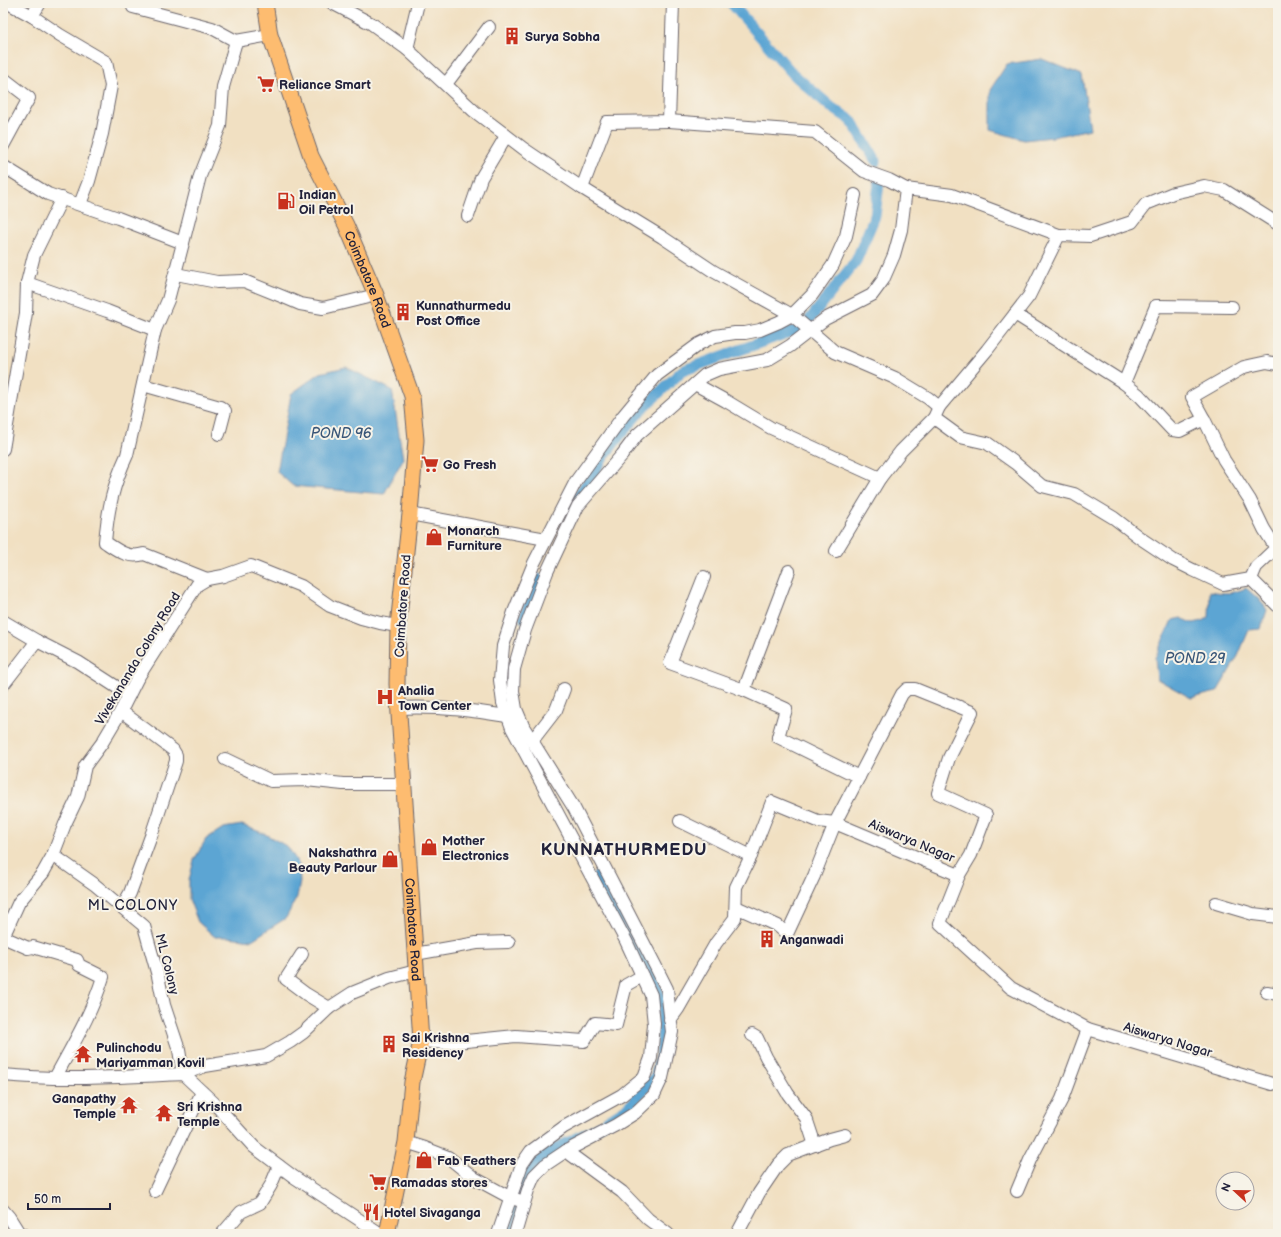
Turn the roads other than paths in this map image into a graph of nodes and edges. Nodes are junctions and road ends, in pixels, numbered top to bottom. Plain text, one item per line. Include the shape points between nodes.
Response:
1 (8, 3) edge
2 (40, 3) edge
3 (132, 3) edge
4 (265, 3) edge
5 (418, 3) edge
6 (673, 3) edge
7 (337, 4) edge
8 (32, 16) junction
9 (489, 27) dead end
10 (270, 35) junction
11 (236, 41) junction
12 (407, 49) junction
13 (3, 78) edge
14 (446, 84) junction
15 (669, 121) junction
16 (506, 136) junction
17 (3, 146) edge
18 (3, 166) edge
19 (582, 188) junction
20 (906, 189) junction
21 (855, 196) dead end
22 (62, 198) junction
23 (80, 204) junction
24 (468, 216) dead end
25 (1278, 224) edge
26 (1059, 235) junction
27 (183, 243) junction
28 (176, 274) junction
29 (27, 283) junction
30 (376, 295) junction
31 (1232, 307) dead end
32 (1014, 314) junction
33 (792, 315) junction
34 (155, 330) junction
35 (809, 331) junction
36 (1278, 364) edge
37 (1124, 383) junction
38 (695, 384) junction
39 (143, 385) junction
40 (936, 412) junction
41 (1204, 419) junction
42 (219, 434) dead end
43 (3, 449) edge
44 (880, 478) junction
45 (410, 514) junction
46 (546, 539) junction
47 (1277, 547) edge
48 (836, 552) dead end
49 (789, 571) dead end
50 (704, 577) dead end
51 (207, 579) junction
52 (1251, 579) junction
53 (1278, 606) edge
54 (3, 621) edge
55 (398, 626) junction
56 (37, 641) junction
57 (3, 685) edge
58 (564, 689) dead end
59 (744, 690) junction
60 (129, 695) junction
61 (399, 708) junction
62 (122, 711) junction
63 (507, 716) junction
64 (532, 750) junction
65 (225, 759) dead end
66 (859, 777) junction
67 (404, 784) junction
68 (680, 821) dead end
69 (835, 823) junction
70 (53, 855) junction
71 (751, 856) junction
72 (959, 875) junction
73 (1216, 903) dead end
74 (122, 907) junction
75 (736, 907) junction
76 (1278, 917) edge
77 (3, 937) edge
78 (509, 942) dead end
79 (302, 954) dead end
80 (415, 954) junction
81 (416, 971) junction
82 (642, 976) junction
83 (329, 1008) junction
84 (670, 1020) junction
85 (1088, 1029) junction
86 (752, 1035) dead end
87 (421, 1041) junction
88 (183, 1074) junction
89 (3, 1075) edge
90 (55, 1078) junction
91 (1272, 1084) dead end
92 (202, 1092) junction
93 (845, 1135) dead end
94 (406, 1142) junction
95 (815, 1145) junction
96 (566, 1151) junction
97 (279, 1166) junction
98 (155, 1191) dead end
99 (1017, 1191) dead end
100 (510, 1198) junction
101 (525, 1201) junction
102 (3, 1210) edge
103 (373, 1232) edge
104 (22, 1234) edge
105 (222, 1234) edge
106 (387, 1234) edge
107 (498, 1234) edge
108 (515, 1234) edge
109 (668, 1234) edge
110 (737, 1234) edge

1 - 8 street
2 - 8 street
3 - 11 street via 133,7 212,28
4 - 10 main road, Coimbatore Road
5 - 12 street
6 - 15 street
7 - 12 street via 372,24
8 - 23 street via 106,62 111,86 102,134
9 - 14 street
10 - 11 street
10 - 30 main road, Coimbatore Road via 311,156 346,225
11 - 27 street via 223,87 220,126 200,176
12 - 14 street
13 - 17 street via 29,98
14 - 16 street via 474,111
15 - 19 street via 607,122
15 - 20 street via 815,132 864,170
16 - 19 street
16 - 24 street via 482,178
18 - 22 street via 48,194
19 - 33 street via 713,271
20 - 26 street via 952,195
20 - 35 street via 901,230 883,280 872,295
21 - 33 street via 846,236 833,265 812,296
22 - 23 street
22 - 29 street via 34,255
23 - 27 street
25 - 26 street via 1224,190 1204,186 1173,193 1146,204 1132,222 1090,236
26 - 32 street via 1029,296
27 - 28 street
28 - 30 street via 217,282 244,281 300,304 323,308
28 - 34 street
29 - 34 street
29 - 43 street via 26,313
30 - 45 main road, Coimbatore Road via 412,396 416,440
31 - 37 street via 1156,306
32 - 37 street
32 - 40 street
33 - 35 street
33 - 46 street via 752,332 714,336 657,375 623,416 576,481
34 - 39 street
35 - 38 street via 767,360 719,369 705,375
35 - 40 street via 835,352 895,378 928,398
36 - 41 street via 1267,362 1244,367 1192,396
37 - 41 street via 1172,430 1180,431
38 - 44 street via 771,428
38 - 64 street via 637,435 578,506 547,572 525,630 514,669 513,691 516,709
39 - 42 street via 225,410
39 - 51 street via 127,455 113,492 105,542 122,553 136,557 144,554
40 - 44 street
40 - 52 street via 960,437 988,443 1042,486 1074,494 1114,518 1173,560 1223,584
41 - 47 street via 1224,460
44 - 48 street
45 - 46 street
45 - 55 main road, Coimbatore Road
46 - 63 street via 514,612 503,646 500,680
47 - 52 street via 1256,567
49 - 59 street
50 - 59 street via 670,663
51 - 55 street, Vivekananda Colony Road via 251,566 301,586 342,611 374,622
51 - 60 street, Vivekananda Colony Road via 197,585
52 - 53 street
54 - 56 street
55 - 61 main road, Coimbatore Road
56 - 57 street
56 - 60 street via 78,662
58 - 64 street via 556,710
59 - 66 street via 786,708 778,738
60 - 62 street, Vivekananda Colony Road
61 - 63 street via 450,708
61 - 67 main road, Coimbatore Road
62 - 70 street, Vivekananda Colony Road via 85,766 78,798
62 - 74 street via 173,750 176,761 156,824 130,893
63 - 64 street via 512,728
64 - 82 street
64 - 84 street via 574,808 667,989
65 - 67 street via 271,782 306,780 343,784
66 - 69 street
66 - 72 street via 902,694 907,690 915,689 972,712 949,758 938,792 986,815 971,855
67 - 80 main road, Coimbatore Road
68 - 71 street
69 - 71 street, Aiswarya Nagar via 818,821 772,802
69 - 72 street, Aiswarya Nagar
69 - 75 street via 788,934 778,926
70 - 74 street, ML Colony
70 - 77 street, Vivekananda Colony Road via 43,873 18,902
71 - 75 street, Aiswarya Nagar via 736,887
72 - 85 street, Aiswarya Nagar via 940,923 1011,988
73 - 76 street via 1254,914
74 - 88 street, ML Colony via 144,926 164,1005 179,1050
75 - 84 street, Aiswarya Nagar via 735,918 716,943
77 - 90 street via 28,948 33,947 76,960 78,966 102,977 81,1028
78 - 80 street via 477,943
79 - 83 street via 286,979
80 - 81 main road, Coimbatore Road
81 - 83 street via 389,978 352,993
81 - 87 main road, Coimbatore Road
82 - 87 street via 626,985 616,1025 595,1022 584,1041 516,1036 446,1043
82 - 100 street via 651,995 654,1024 651,1058 644,1077 622,1095 564,1127 531,1151 522,1164
83 - 88 street via 304,1032 266,1056 205,1066
84 - 96 street via 672,1032 668,1055 654,1095 635,1113
85 - 91 street, Aiswarya Nagar
85 - 99 street via 1062,1099
86 - 95 street via 757,1038 769,1063 806,1118
87 - 94 main road, Coimbatore Road via 412,1082
88 - 90 street
88 - 92 street
89 - 90 street
92 - 97 street via 254,1147
92 - 98 street
93 - 95 street
94 - 100 street via 448,1157 474,1178
94 - 106 main road, Coimbatore Road
95 - 110 street via 788,1155 778,1165 759,1193
96 - 101 street via 534,1176
96 - 109 street via 622,1192
97 - 103 street
97 - 105 street via 260,1203 241,1212
100 - 101 street
100 - 107 street
101 - 108 street
102 - 104 street

